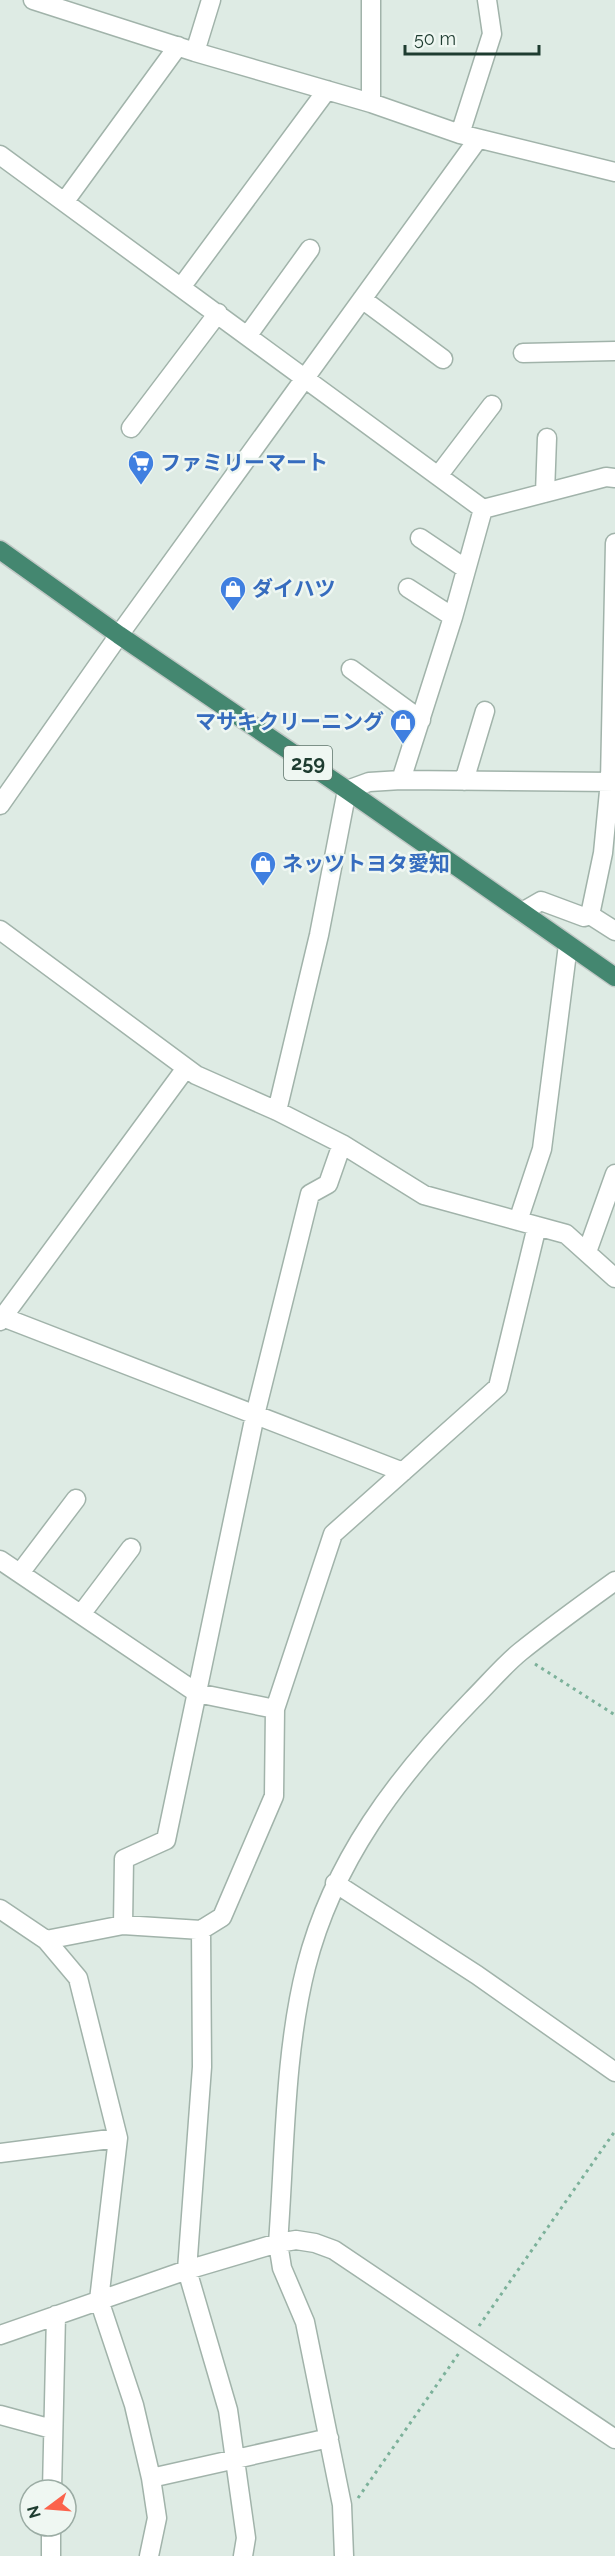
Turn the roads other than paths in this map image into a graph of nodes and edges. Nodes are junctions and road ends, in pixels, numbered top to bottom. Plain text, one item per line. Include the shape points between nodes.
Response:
1 (33, 0) edge
2 (210, 0) edge
3 (371, 0) edge
4 (488, 0) edge
5 (186, 49) junction
6 (327, 90) junction
7 (371, 103) junction
8 (460, 134) junction
9 (478, 139) junction
10 (0, 155) edge
11 (615, 172) edge
12 (65, 201) junction
13 (310, 249) dead end
14 (182, 286) junction
15 (362, 299) junction
16 (218, 313) junction
17 (248, 335) junction
18 (615, 351) edge
19 (523, 353) dead end
20 (443, 358) dead end
21 (305, 377) junction
22 (492, 405) dead end
23 (131, 428) dead end
24 (547, 438) dead end
25 (438, 476) junction
26 (615, 478) edge
27 (545, 493) junction
28 (483, 509) junction
29 (420, 538) dead end
30 (615, 543) edge
31 (0, 550) edge
32 (466, 569) junction
33 (615, 583) edge
34 (408, 588) dead end
35 (453, 618) junction
36 (614, 629) edge
37 (119, 635) junction
38 (351, 669) dead end
39 (485, 711) dead end
40 (421, 720) junction
41 (401, 780) junction
42 (464, 781) junction
43 (613, 782) edge
44 (347, 790) junction
45 (0, 805) edge
46 (522, 912) junction
47 (591, 915) junction
48 (0, 930) edge
49 (615, 931) edge
50 (568, 945) junction
51 (615, 977) edge
52 (186, 1068) junction
53 (277, 1110) junction
54 (342, 1144) junction
55 (615, 1174) edge
56 (518, 1221) junction
57 (537, 1226) junction
58 (587, 1252) junction
59 (615, 1278) edge
60 (1, 1318) edge
61 (255, 1415) junction
62 (403, 1472) junction
63 (76, 1499) dead end
64 (131, 1548) dead end
65 (0, 1560) edge
66 (20, 1573) junction
67 (615, 1581) edge
68 (82, 1613) junction
69 (196, 1693) junction
70 (275, 1709) junction
71 (334, 1882) junction
72 (0, 1909) edge
73 (123, 1925) junction
74 (201, 1930) junction
75 (46, 1940) junction
76 (615, 2072) edge
77 (118, 2138) junction
78 (0, 2153) edge
79 (278, 2243) junction
80 (187, 2270) junction
81 (99, 2300) junction
82 (56, 2315) junction
83 (0, 2335) edge
84 (0, 2415) edge
85 (52, 2429) junction
86 (329, 2438) junction
87 (615, 2439) edge
88 (235, 2460) junction
89 (52, 2478) edge
90 (151, 2478) junction
91 (51, 2538) edge
92 (51, 2556) edge
93 (149, 2556) edge
94 (243, 2556) edge
95 (344, 2556) edge

1 - 5 street
2 - 5 street
3 - 7 street
4 - 8 street via 492,34
5 - 6 street
5 - 12 street
6 - 7 street
6 - 14 street
7 - 8 street
8 - 9 street
9 - 11 street
9 - 15 street
10 - 12 street
12 - 14 street
13 - 17 street
14 - 16 street
15 - 20 street
15 - 21 street
16 - 17 street
16 - 23 street
17 - 21 street
18 - 19 street
21 - 25 street
21 - 37 street
22 - 25 street
24 - 27 street
25 - 28 street
26 - 27 street
27 - 28 street
28 - 32 street
29 - 32 street
30 - 33 street
31 - 37 highway, 259
32 - 35 street
33 - 36 street
34 - 35 street
35 - 40 street
36 - 43 street
37 - 44 highway, 259
37 - 45 street
38 - 40 street
39 - 42 street
40 - 41 street
41 - 42 street
41 - 44 street via 369,782
42 - 43 street
43 - 47 street
44 - 46 highway, 259
44 - 53 street via 319,935
46 - 47 street via 541,902 584,917
46 - 50 highway, 259
47 - 49 street
48 - 52 street
50 - 51 highway, 259
50 - 56 street via 542,1149
52 - 53 street
52 - 60 street
53 - 54 street
54 - 56 street via 424,1195
54 - 61 street via 328,1184 310,1194
55 - 58 street
56 - 57 street
57 - 58 street via 566,1234
57 - 62 street via 498,1387
58 - 59 street
60 - 61 street
61 - 62 street
61 - 69 street
62 - 70 street via 333,1534
63 - 66 street
64 - 68 street
65 - 66 street
66 - 68 street
67 - 71 street via 519,1653 442,1731 394,1790
68 - 69 street
69 - 70 street
69 - 73 street via 166,1840 124,1859
70 - 74 street via 274,1796 222,1917
71 - 76 street via 477,1975
71 - 79 street via 315,1935 298,2007
72 - 75 street
73 - 74 street
73 - 75 street
74 - 80 street via 202,2067
75 - 77 street via 78,1978
77 - 78 street
77 - 81 street
79 - 80 street
79 - 86 street via 282,2268 305,2322
79 - 87 street via 296,2240 334,2250
80 - 81 street
80 - 88 street via 228,2410
81 - 82 street
81 - 90 street via 135,2405
82 - 83 street
82 - 85 street
84 - 85 street
85 - 89 street
86 - 88 street
86 - 95 street via 342,2505
88 - 90 street
88 - 94 street via 246,2538
90 - 93 street via 157,2518
91 - 92 street

